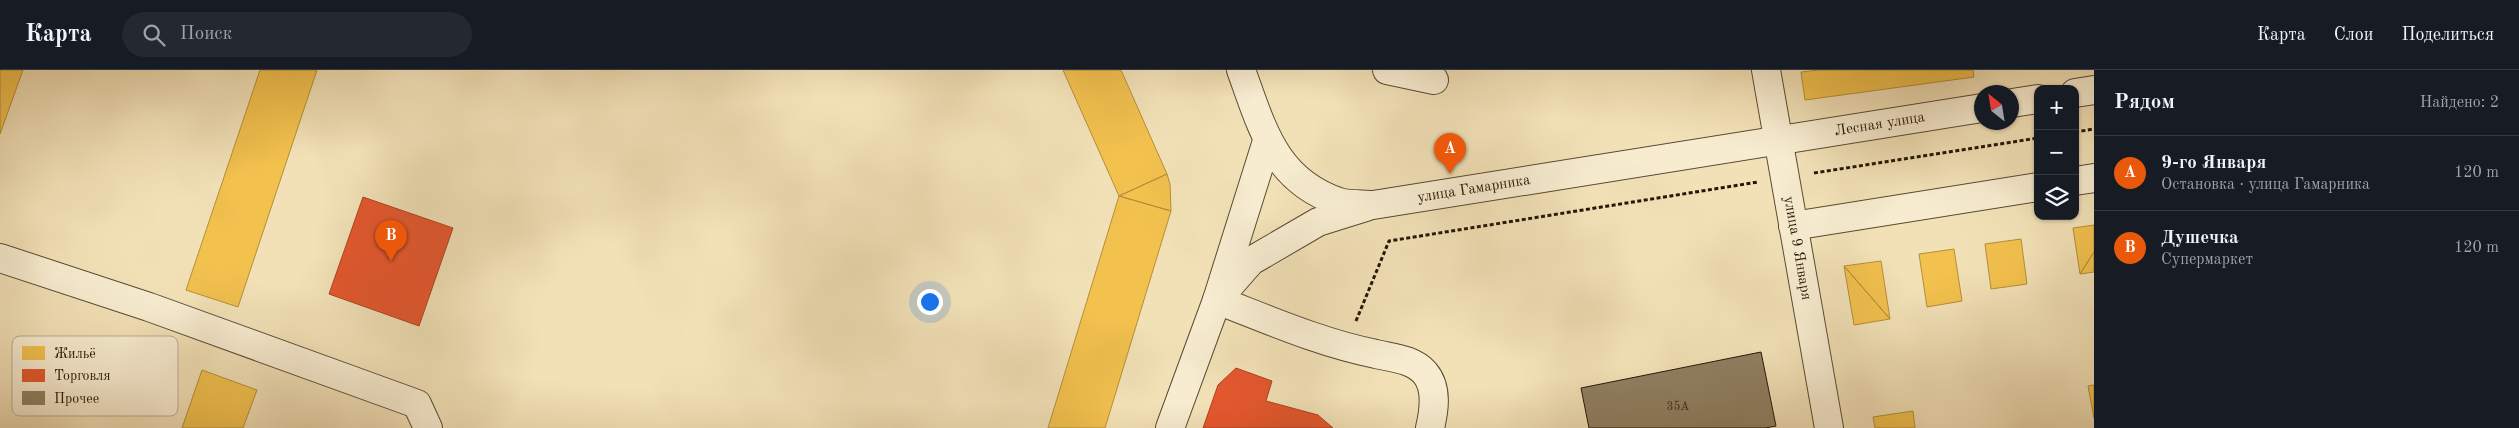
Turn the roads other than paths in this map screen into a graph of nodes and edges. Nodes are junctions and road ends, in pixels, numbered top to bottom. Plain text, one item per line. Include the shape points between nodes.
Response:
1 (1241, 70) edge
2 (1387, 70) edge
3 (1766, 70) edge
4 (1434, 80) dead end
5 (2094, 90) edge
6 (2079, 92) edge
7 (2034, 100) edge
8 (2019, 102) edge
9 (1974, 109) edge
10 (1267, 141) junction
11 (1778, 141) junction
12 (2094, 178) edge
13 (2079, 180) edge
14 (2034, 188) edge
15 (1373, 205) junction
16 (1793, 226) junction
17 (0, 258) edge
18 (1217, 300) junction
19 (428, 428) edge
20 (1170, 428) edge
21 (1430, 428) edge
22 (1829, 428) edge

1 - 10 street, улица Гамарника
2 - 4 street
3 - 11 street, улица 9 Января
5 - 6 street
7 - 8 street
9 - 11 street, Лесная улица
10 - 15 street, улица Гамарника via 1285,168 1310,189 1340,202
10 - 18 street
11 - 15 street, улица Гамарника
11 - 16 street, улица 9 Января
12 - 13 street
14 - 16 street
15 - 18 street via 1318,222 1251,261
16 - 22 street, улица 9 Января
17 - 19 street via 149,307 416,404
18 - 20 street
18 - 21 street via 1345,348 1405,360 1420,368 1434,395

